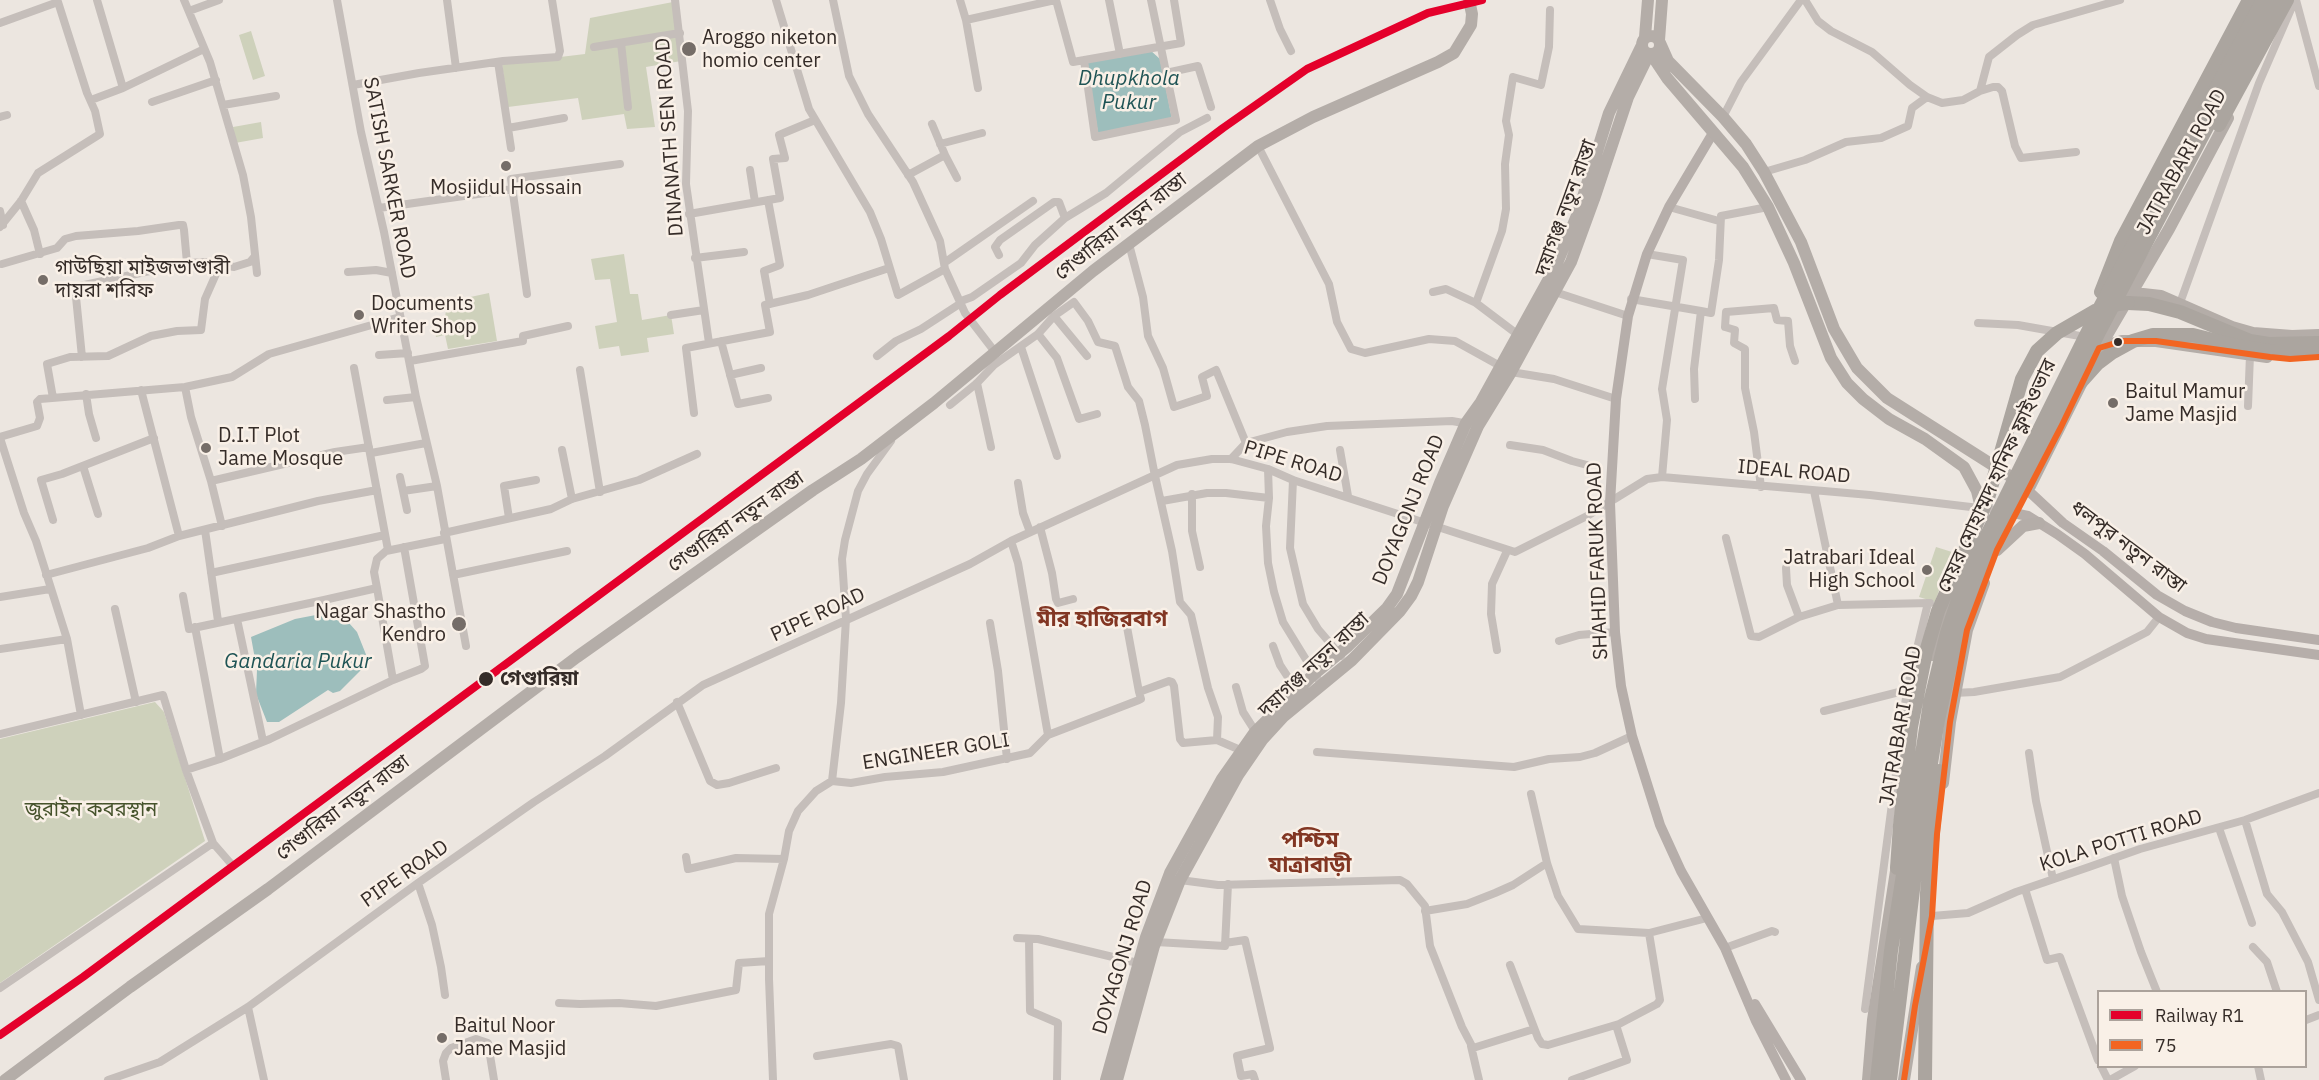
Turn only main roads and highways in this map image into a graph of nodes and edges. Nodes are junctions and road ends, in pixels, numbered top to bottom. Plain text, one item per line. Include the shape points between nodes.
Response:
1 (1469, 0) edge
2 (1648, 0) edge
3 (1662, 0) edge
4 (2249, 0) edge
5 (2256, 0) edge
6 (2263, 0) edge
7 (2274, 0) edge
8 (2292, 0) edge
9 (1659, 42) junction
10 (1647, 48) junction
11 (1660, 69) junction
12 (1641, 72) junction
13 (1724, 117) junction
14 (1713, 133) junction
15 (1764, 172) junction
16 (1750, 179) junction
17 (2132, 291) junction
18 (2100, 295) junction
19 (1530, 326) junction
20 (2082, 333) junction
21 (2319, 335) edge
22 (2101, 340) junction
23 (2319, 343) edge
24 (2319, 352) edge
25 (2319, 357) edge
26 (2067, 398) junction
27 (1969, 450) junction
28 (1960, 463) junction
29 (2013, 478) junction
30 (2029, 489) junction
31 (1996, 510) junction
32 (2016, 513) junction
33 (2039, 523) junction
34 (1985, 529) junction
35 (1997, 550) junction
36 (2160, 597) junction
37 (2155, 614) junction
38 (1959, 630) junction
39 (2319, 640) edge
40 (2319, 655) edge
41 (1246, 753) junction
42 (1891, 951) junction
43 (1144, 965) junction
44 (1742, 984) junction
45 (1891, 1076) edge
46 (1870, 1079) edge
47 (5, 1080) edge
48 (1106, 1080) edge
49 (1117, 1080) edge
50 (1786, 1080) edge
51 (1801, 1080) edge
52 (1904, 1080) edge
53 (1926, 1080) edge

1 - 47 main road, গেণ্ডারিয়া নতুন রাস্তা via 1471,25 1454,52 1258,146 1093,271 861,459 577,657 243,908
2 - 10 main road
3 - 9 main road
4 - 18 highway via 2121,241
5 - 18 main road, JATRABARI ROAD
6 - 42 highway, মেয়র মোহাম্মদ হানিফ ফ্লাইওভার, bridge via 2098,311 1958,600 1930,702
7 - 22 highway, মেয়র মোহাম্মদ হানিফ ফ্লাইওভার, bridge
8 - 17 main road, JATRABARI ROAD via 2255,80
8 - 22 highway, bridge
9 - 10 main road via 1658,51
9 - 13 main road via 1668,61
10 - 11 main road
10 - 12 main road, দয়াগঞ্জ নতুন রাস্তা
10 - 19 main road via 1609,113 1578,213
11 - 12 main road via 1650,67
11 - 14 main road
12 - 19 main road, দয়াগঞ্জ নতুন রাস্তা via 1628,97 1571,262 1556,292
13 - 14 main road
13 - 15 main road
14 - 16 main road
14 - 44 main road, SHAHID FARUK ROAD via 1669,207 1631,299 1616,399 1611,503 1615,632 1632,736 1660,825
15 - 16 main road
15 - 27 main road via 1801,242 1834,329 1857,368 1887,398
16 - 28 main road via 1768,207 1831,358 1847,382 1890,419
17 - 18 main road
17 - 21 main road via 2162,296 2253,333
17 - 22 main road, JATRABARI ROAD
18 - 20 main road, JATRABARI ROAD
19 - 41 main road, দয়াগঞ্জ নতুন রাস্তা via 1472,424 1431,524 1411,596 1400,611 1300,695
20 - 22 main road via 2091,326 2099,329
20 - 22 main road via 2084,348 2092,350
20 - 29 main road, JATRABARI ROAD
22 - 25 main road via 2156,341 2290,359
22 - 26 highway, মেয়র মোহাম্মদ হানিফ ফ্লাইওভার, bridge
22 - 30 main road, JATRABARI ROAD
23 - 42 highway, bridge via 2250,341 2180,312 2128,303 2081,317 2037,351 2022,379 1988,498 1938,612 1926,652 1914,709 1901,814
24 - 26 highway, মেয়র মোহাম্মদ হানিফ ফ্লাইওভার, bridge via 2275,352 2193,335 2153,335 2113,352
26 - 38 highway, মেয়র মোহাম্মদ হানিফ ফ্লাইওভার, bridge via 1993,547
27 - 28 main road
27 - 29 main road
28 - 34 main road via 1969,474
29 - 30 main road, ধলপুর নতুন রাস্তা
29 - 31 main road, JATRABARI ROAD
30 - 32 main road, JATRABARI ROAD
30 - 36 main road, ধলপুর নতুন রাস্তা via 2063,523
31 - 32 main road, ধলপুর নতুন রাস্তা
31 - 34 main road, JATRABARI ROAD
32 - 33 main road, ধলপুর নতুন রাস্তা
32 - 35 main road, JATRABARI ROAD
33 - 35 main road via 2023,526
33 - 37 main road, ধলপুর নতুন রাস্তা via 2085,554
34 - 46 main road, JATRABARI ROAD via 1950,602 1918,717 1873,1020
35 - 52 main road, JATRABARI ROAD via 1970,620 1954,693 1937,834 1932,916
36 - 37 main road
36 - 39 main road, ধলপুর নতুন রাস্তা via 2212,622
37 - 40 main road, ধলপুর নতুন রাস্তা via 2180,630 2206,639
38 - 45 highway, মেয়র মোহাম্মদ হানিফ ফ্লাইওভার, bridge via 1938,720 1920,832
38 - 53 highway, bridge via 1929,864
41 - 43 main road, দয়াগঞ্জ নতুন রাস্তা via 1180,880
41 - 43 main road, DOYAGONJ ROAD via 1205,808 1170,873 1149,928
42 - 46 highway, মেয়র মোহাম্মদ হানিফ ফ্লাইওভার, bridge via 1879,1050
43 - 48 main road, DOYAGONJ ROAD
43 - 49 main road, দয়াগঞ্জ নতুন রাস্তা
44 - 50 main road, SHAHID FARUK ROAD
44 - 51 main road, SHAHID FARUK ROAD

